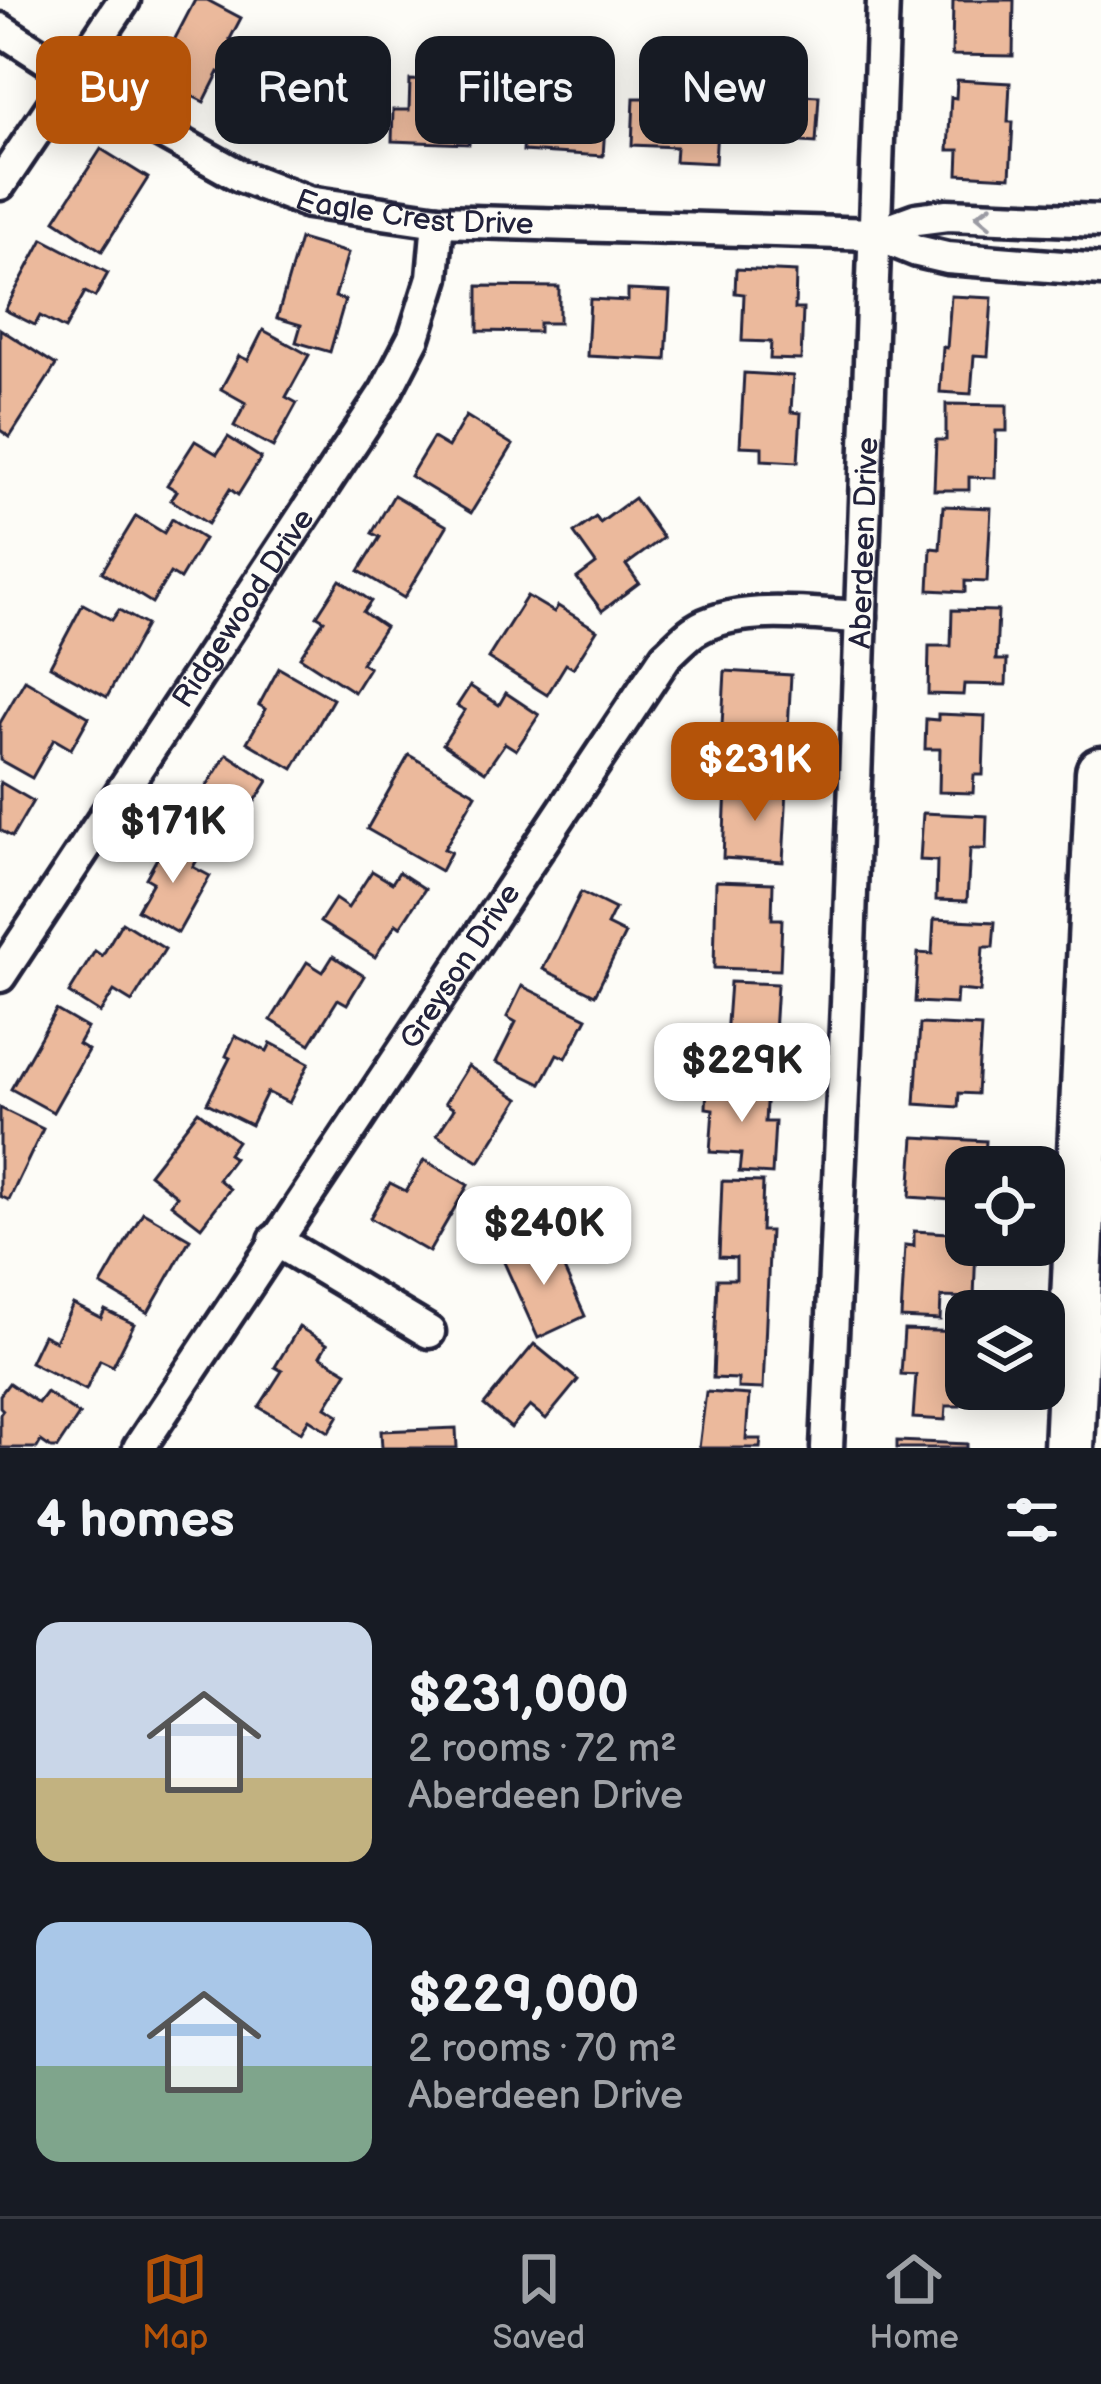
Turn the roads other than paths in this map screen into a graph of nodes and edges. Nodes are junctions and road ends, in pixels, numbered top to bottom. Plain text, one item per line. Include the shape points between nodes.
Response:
1 (124, 0) edge
2 (884, 0) edge
3 (0, 29) edge
4 (101, 36) edge
5 (36, 52) edge
6 (36, 132) edge
7 (183, 144) edge
8 (0, 184) edge
9 (438, 221) junction
10 (1101, 221) edge
11 (875, 234) junction
12 (1101, 270) edge
13 (861, 617) junction
14 (1101, 772) edge
15 (0, 976) edge
16 (275, 1240) junction
17 (429, 1332) dead end
18 (139, 1448) edge
19 (827, 1448) edge
20 (1069, 1448) edge

1 - 4 street
2 - 11 street, Aberdeen Drive
3 - 5 street, Eagle Crest Drive
6 - 8 street
7 - 9 street, Eagle Crest Drive via 308,202
9 - 11 street, Eagle Crest Drive
9 - 15 street, Ridgewood Drive via 427,297 386,391
10 -> 11 street, Eagle Crest Drive via 947,215
11 - 12 street, Eagle Crest Drive via 947,258
11 - 13 street, Aberdeen Drive
13 - 16 street, Greyson Drive via 727,619 695,630 666,656
13 - 19 street, Aberdeen Drive
14 - 20 main road
16 - 17 street
16 - 18 street, Greyson Drive

